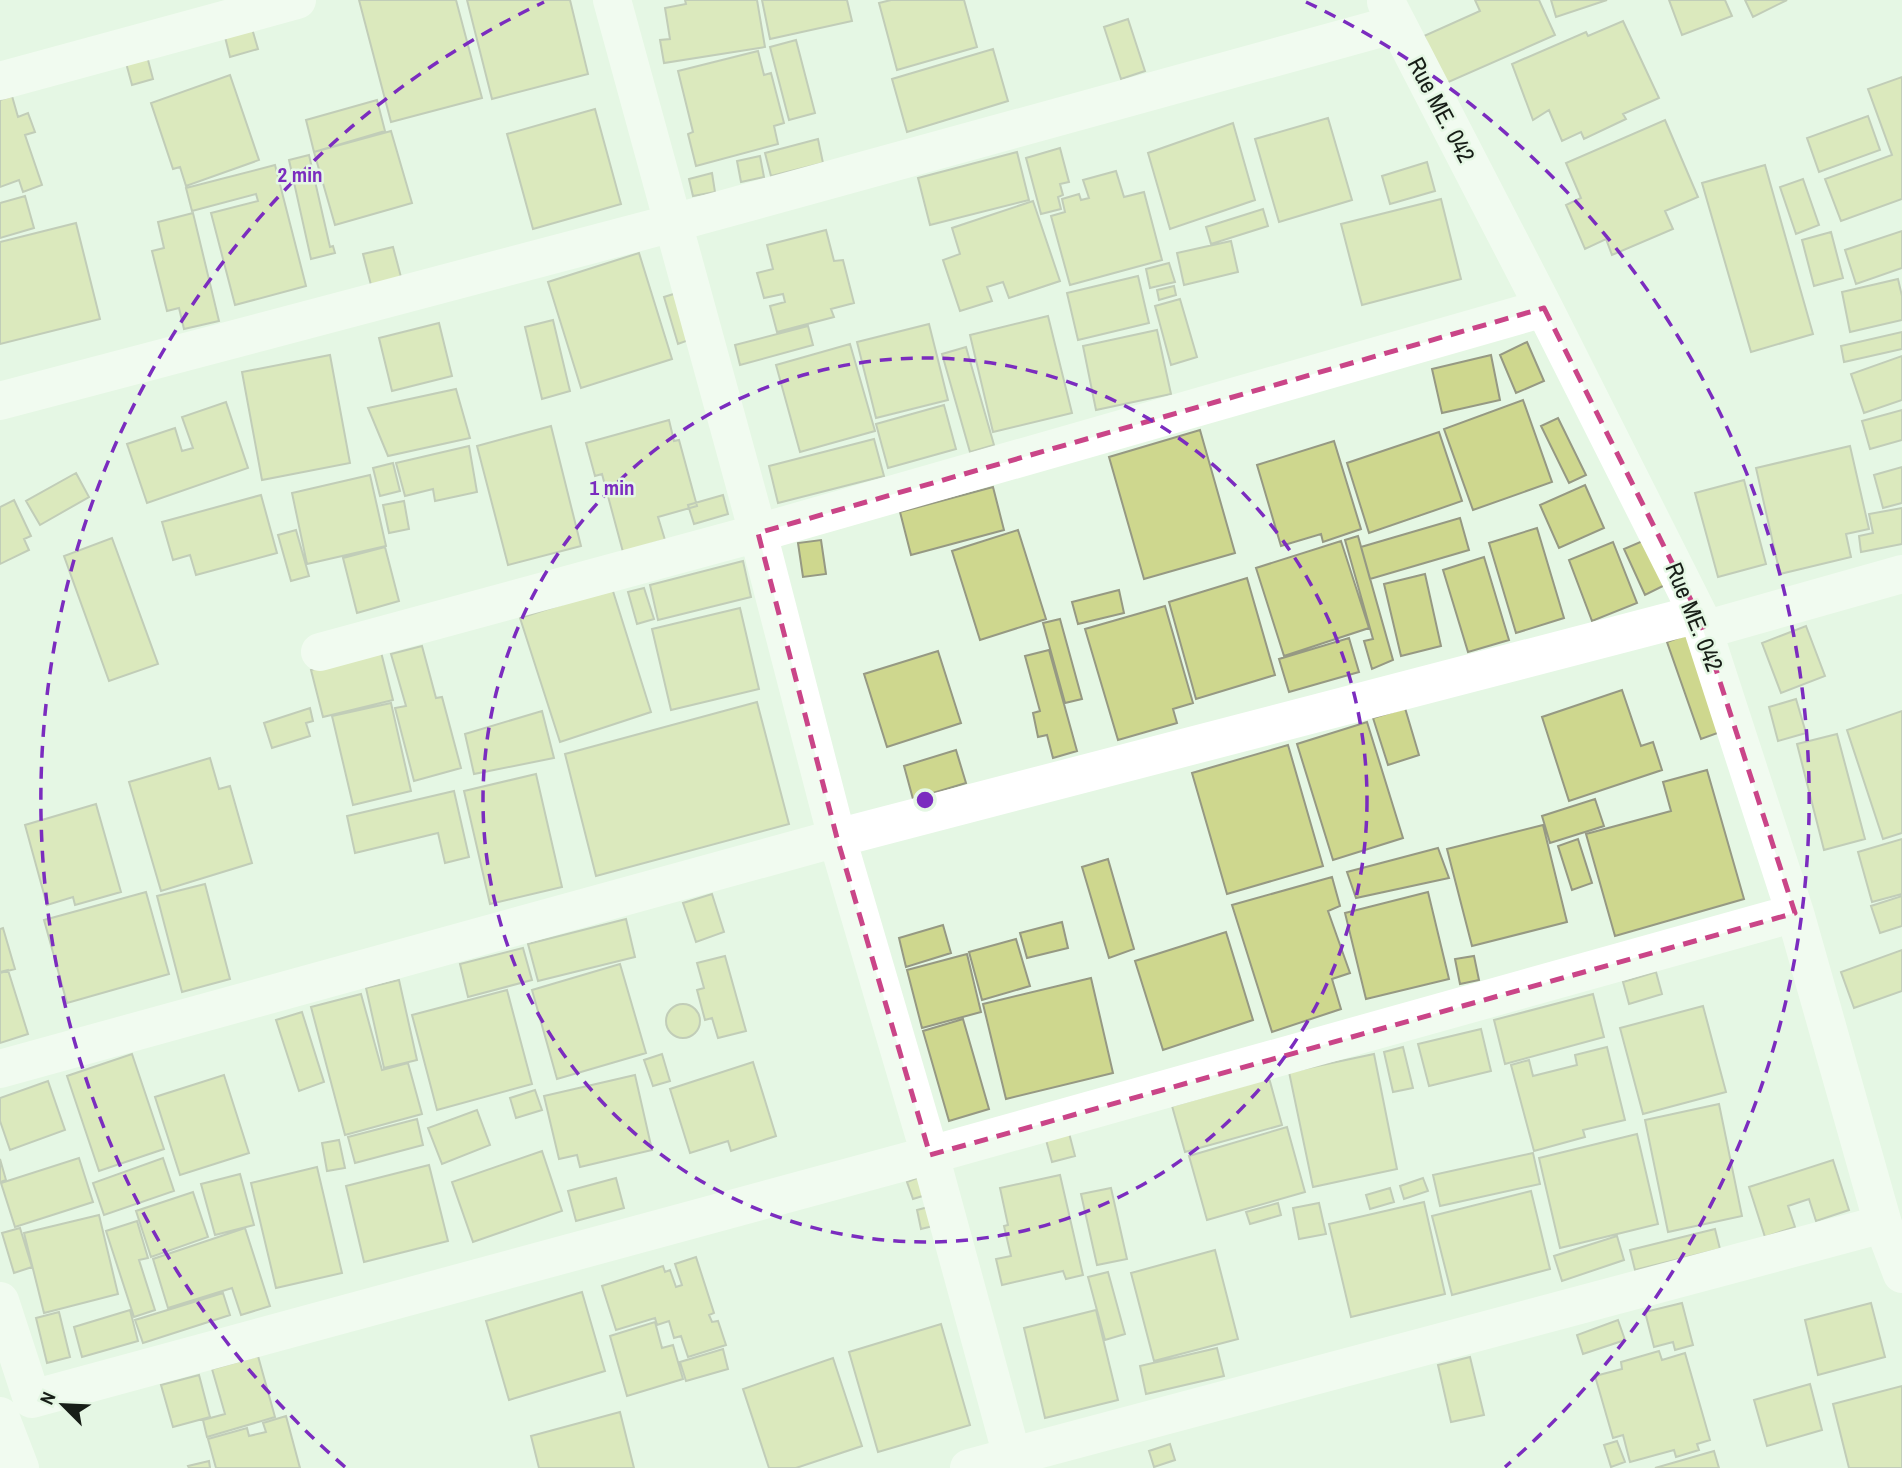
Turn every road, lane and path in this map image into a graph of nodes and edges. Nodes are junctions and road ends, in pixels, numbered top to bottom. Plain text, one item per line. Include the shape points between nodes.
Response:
1 (296, 0) edge
2 (612, 0) edge
3 (1391, 12) edge
4 (0, 81) edge
5 (673, 223) junction
6 (1544, 308) junction
7 (0, 401) edge
8 (758, 533) junction
9 (1902, 574) edge
10 (1701, 622) junction
11 (320, 652) dead end
12 (837, 838) junction
13 (1795, 913) junction
14 (0, 1069) edge
15 (930, 1155) junction
16 (1883, 1224) junction
17 (1902, 1274) edge
18 (0, 1301) edge
19 (0, 1416) edge
20 (1013, 1456) junction
21 (20, 1468) edge
22 (969, 1468) edge

1 - 4 street
2 - 5 street
3 - 5 street
3 - 6 street, Rue ME. 042
5 - 7 street
5 - 8 street
6 - 8 street
6 - 10 street, Rue ME. 042
8 - 11 street
8 - 12 street
9 - 10 street
10 - 12 street
10 - 13 street, Rue ME. 042
12 - 14 street
12 - 15 street
13 - 15 street
13 - 16 street, Rue ME. 042
15 - 18 street via 32,1399
15 - 20 street
16 - 17 street, Rue ME. 042
16 - 20 street
19 - 21 street
20 - 22 street

